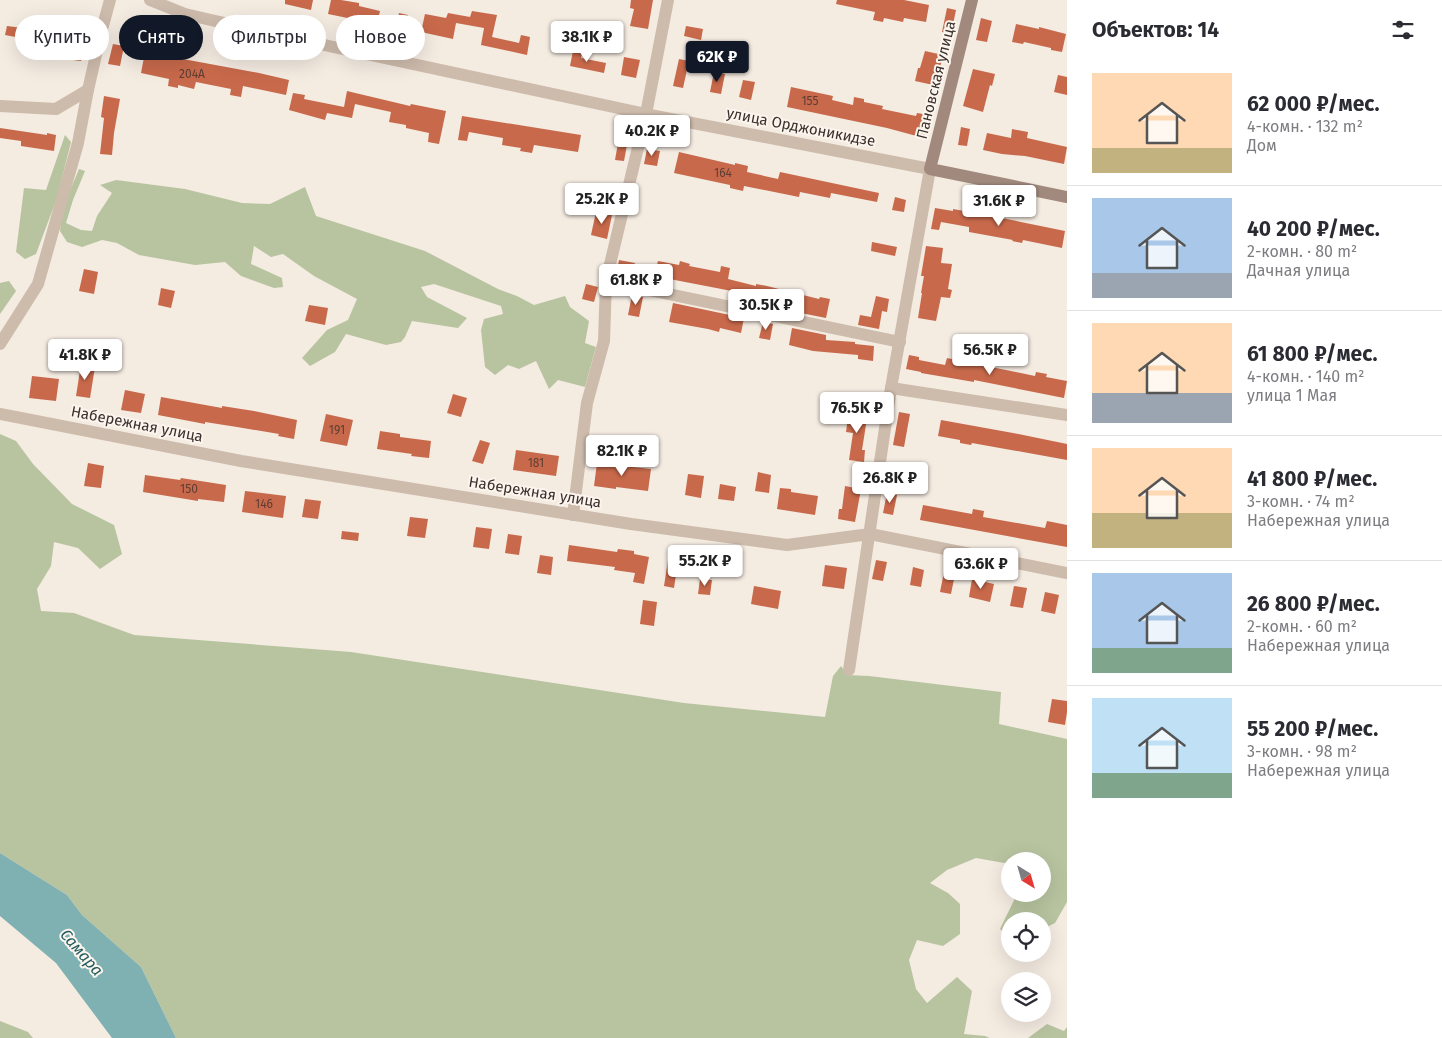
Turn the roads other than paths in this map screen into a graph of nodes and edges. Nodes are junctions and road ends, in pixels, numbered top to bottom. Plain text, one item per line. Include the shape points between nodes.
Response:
1 (110, 0) edge
2 (150, 0) edge
3 (668, 0) edge
4 (972, 0) edge
5 (88, 90) junction
6 (0, 106) edge
7 (646, 114) junction
8 (930, 169) junction
9 (1067, 197) edge
10 (606, 281) junction
11 (900, 342) junction
12 (0, 344) edge
13 (891, 388) junction
14 (0, 414) edge
15 (1067, 415) edge
16 (572, 515) junction
17 (870, 534) junction
18 (1067, 573) edge
19 (849, 670) dead end

1 - 5 street
2 - 7 street, улица Орджоникидзе via 185,14
3 - 7 street
4 - 8 main road, Пановская улица
5 - 6 street via 56,109
5 - 12 street via 78,143 38,284
7 - 8 street, улица Орджоникидзе
7 - 10 street
8 - 9 main road, улица Орджоникидзе
8 - 11 street
10 - 11 street
10 - 16 street via 604,341 587,402
11 - 13 street
13 - 15 street
13 - 17 street
14 - 16 street, Набережная улица via 241,461
16 - 17 street, Набережная улица via 787,545
17 - 18 street, Набережная улица
17 - 19 street

